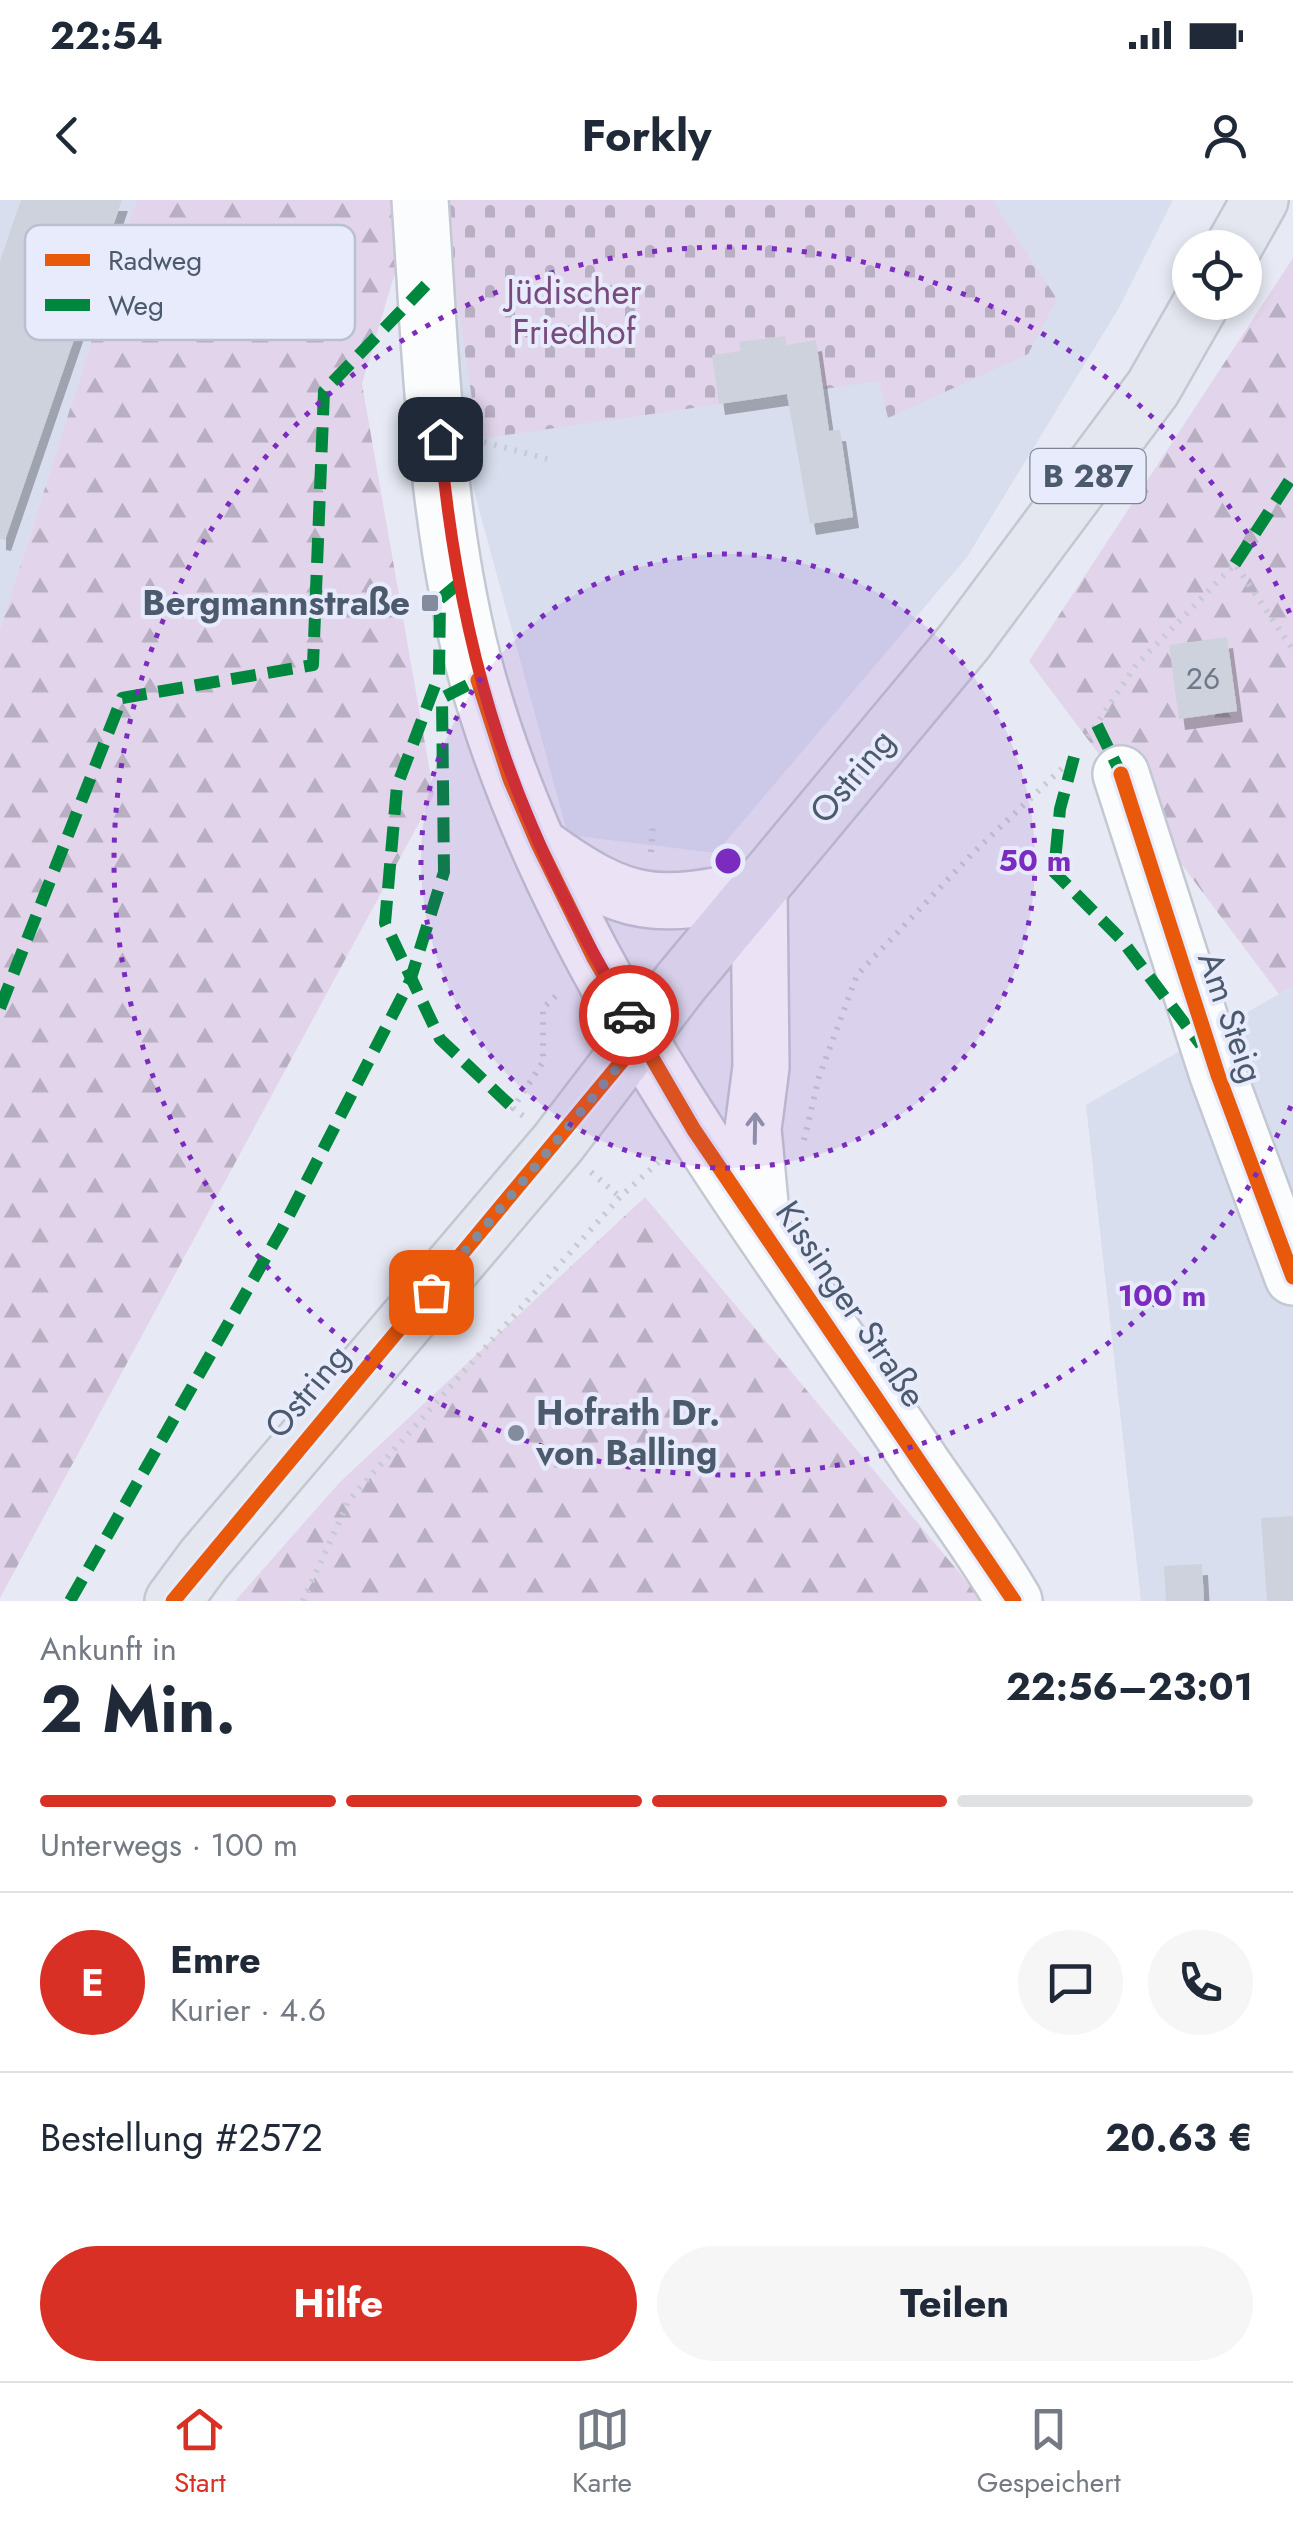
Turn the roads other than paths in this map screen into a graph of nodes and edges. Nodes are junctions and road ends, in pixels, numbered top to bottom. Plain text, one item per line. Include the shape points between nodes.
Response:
1 (420, 200) edge
2 (1260, 200) edge
3 (1243, 230) edge
4 (1192, 320) edge
5 (1121, 774) dead end
6 (538, 844) junction
7 (759, 888) junction
8 (642, 1038) junction
9 (762, 1225) junction
10 (1293, 1277) edge
11 (173, 1601) edge
12 (1014, 1601) edge

1 - 6 street via 449,543 478,680
2 - 3 main road
4 - 7 main road, Ostring / B 287 via 1153,388 964,642
5 - 10 street, Am Steig via 1218,1075
6 - 7 street via 593,884 647,901 692,901
6 - 8 street
7 - 8 main road, Ostring / B 287
9 -> 7 street via 753,1130 761,1067
8 - 9 street, Kissinger Straße via 694,1130
8 - 11 main road, Ostring / B 287
9 - 12 street, Kissinger Straße

